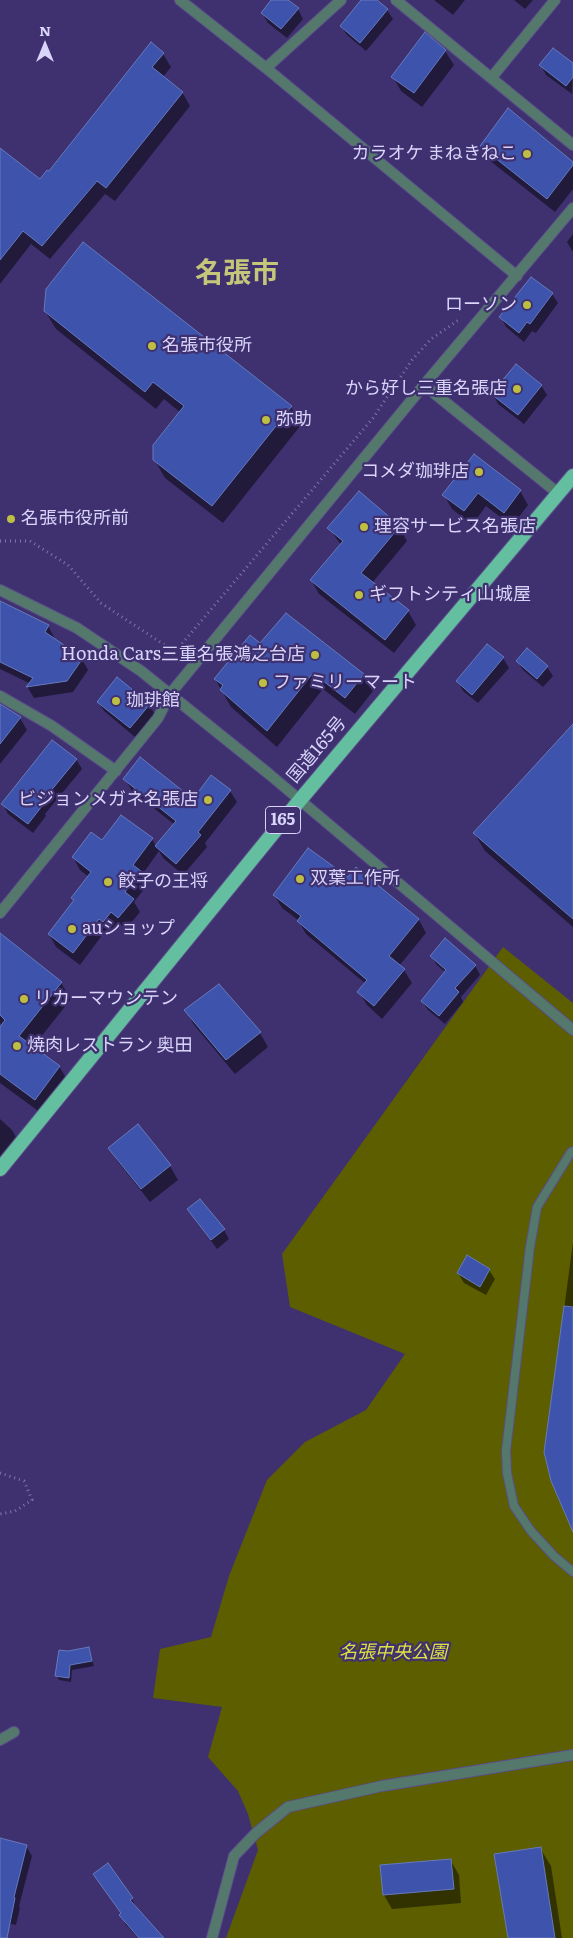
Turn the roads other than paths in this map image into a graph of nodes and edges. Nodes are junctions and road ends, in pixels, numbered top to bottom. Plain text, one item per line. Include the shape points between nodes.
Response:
1 (180, 0) edge
2 (341, 0) edge
3 (396, 0) edge
4 (555, 0) edge
5 (266, 68) junction
6 (492, 77) junction
7 (573, 145) edge
8 (573, 208) edge
9 (517, 276) junction
10 (424, 385) junction
11 (573, 476) edge
12 (559, 494) junction
13 (0, 590) edge
14 (170, 694) junction
15 (0, 696) edge
16 (116, 771) junction
17 (300, 800) junction
18 (0, 913) edge
19 (573, 1030) edge
20 (573, 1151) edge
21 (0, 1169) edge
22 (573, 1572) edge
23 (14, 1732) dead end
24 (0, 1740) edge
25 (573, 1755) edge
26 (212, 1938) edge

1 - 5 street
2 - 5 street
3 - 6 street
4 - 6 street
5 - 9 street
6 - 7 street
8 - 9 street
9 - 10 street
10 - 12 street
10 - 14 street
11 - 12 highway, 国道165号 / 165
12 - 17 highway, 国道165号 / 165
13 - 14 street via 77,628
14 - 16 street via 158,718
14 - 17 street
15 - 16 street via 52,726
16 - 18 street
17 - 19 street
17 - 21 highway, 国道165号 / 165
20 - 22 lane via 537,1207 506,1451 514,1506 554,1556
23 - 24 street
25 - 26 street via 382,1786 288,1807 234,1856

